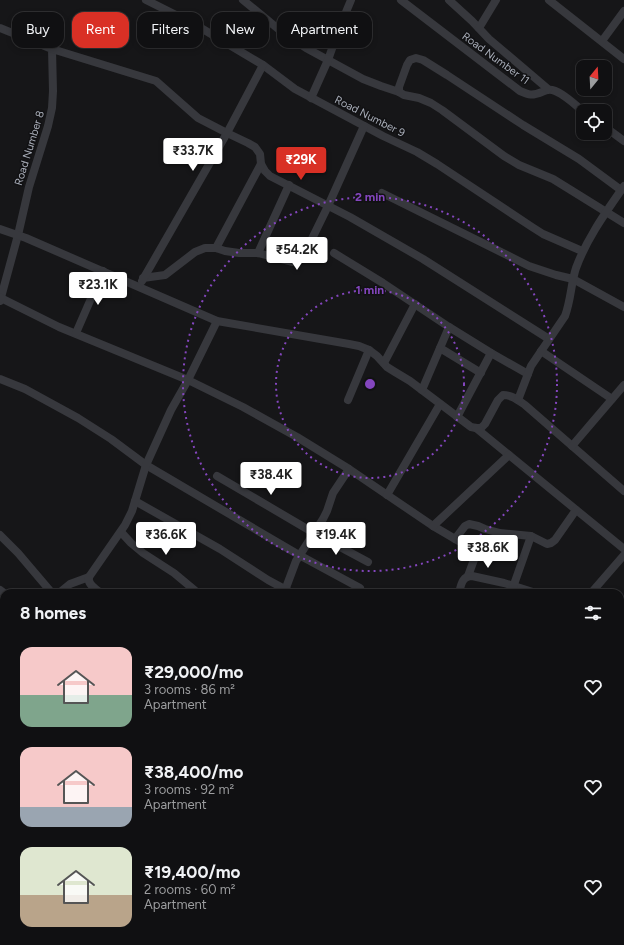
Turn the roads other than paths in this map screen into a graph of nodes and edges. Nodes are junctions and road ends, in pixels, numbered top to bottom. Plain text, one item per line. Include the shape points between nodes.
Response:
1 (146, 0) edge
2 (243, 0) edge
3 (351, 0) edge
4 (401, 0) edge
5 (449, 0) edge
6 (496, 0) edge
7 (549, 0) edge
8 (459, 3) edge
9 (624, 11) edge
10 (0, 28) edge
11 (479, 28) junction
12 (602, 41) junction
13 (52, 49) junction
14 (624, 59) edge
15 (328, 60) junction
16 (263, 65) junction
17 (548, 89) junction
18 (399, 92) junction
19 (311, 98) junction
20 (576, 106) edge
21 (364, 126) junction
22 (612, 132) edge
23 (227, 133) junction
24 (624, 141) edge
25 (261, 164) junction
26 (289, 186) junction
27 (622, 188) edge
28 (382, 193) dead end
29 (328, 206) junction
30 (606, 211) junction
31 (624, 223) edge
32 (0, 229) edge
33 (18, 235) junction
34 (216, 248) junction
35 (582, 251) junction
36 (258, 253) junction
37 (334, 253) dead end
38 (103, 271) junction
39 (143, 278) junction
40 (573, 279) junction
41 (138, 287) junction
42 (0, 300) edge
43 (414, 304) junction
44 (624, 307) edge
45 (217, 321) junction
46 (449, 327) junction
47 (76, 333) junction
48 (549, 339) junction
49 (440, 348) junction
50 (369, 350) junction
51 (541, 351) junction
52 (491, 353) junction
53 (384, 363) junction
54 (481, 373) junction
55 (528, 374) junction
56 (0, 379) edge
57 (188, 380) junction
58 (624, 385) edge
59 (422, 390) junction
60 (612, 399) junction
61 (348, 400) dead end
62 (518, 400) junction
63 (440, 404) junction
64 (457, 417) junction
65 (476, 428) junction
66 (572, 446) junction
67 (509, 455) junction
68 (146, 465) junction
69 (349, 469) junction
70 (217, 476) dead end
71 (624, 491) edge
72 (387, 495) junction
73 (135, 501) junction
74 (576, 510) junction
75 (433, 526) junction
76 (121, 532) junction
77 (314, 533) junction
78 (0, 535) edge
79 (531, 536) junction
80 (455, 539) junction
81 (624, 549) edge
82 (299, 555) junction
83 (624, 555) edge
84 (368, 562) dead end
85 (468, 576) junction
86 (89, 577) junction
87 (360, 588) dead end
88 (49, 589) edge
89 (64, 589) edge
90 (97, 589) edge
91 (193, 589) edge
92 (282, 589) edge
93 (288, 589) edge
94 (460, 589) edge
95 (511, 589) edge
96 (512, 589) edge
97 (594, 589) edge

1 - 16 street, Road Number 9 via 196,25
2 - 15 street via 282,32
3 - 15 street
4 - 17 street, Road Number 11 via 520,91 529,95
5 - 8 street
6 - 11 street
7 - 12 street
8 - 11 street
9 - 12 street
10 - 13 street
11 - 17 street
12 - 14 street
13 - 23 street via 156,81 198,118
13 - 33 street, Road Number 8 via 52,108
15 - 18 street via 363,79
15 - 19 street
16 - 19 street, Road Number 9
16 - 23 street
17 - 20 street via 560,93
18 - 27 street via 410,60 423,60
18 - 30 street via 431,103 504,156 553,179
19 - 21 street, Road Number 9
21 - 29 street
21 - 35 street, Road Number 9 via 437,164 543,234
22 - 24 street
23 - 25 street via 255,147 260,154
23 - 39 street
25 - 26 street via 270,176
25 - 34 street
26 - 29 street
26 - 36 street
27 - 30 street
28 - 40 street via 529,266
29 - 36 street via 305,253 298,260 292,262
29 - 48 street via 423,259
30 - 31 street
30 - 35 street
32 - 33 street
33 - 38 street
33 - 42 street, Road Number 8
34 - 36 street
34 - 39 street via 205,248 195,252 165,275
35 - 40 street
37 - 43 street
38 - 41 street
38 - 47 street
39 - 41 street
40 - 44 street
40 - 48 street via 568,309
41 - 45 street
42 - 47 street
43 - 46 street
43 - 53 street
45 - 50 street via 349,344
45 - 57 street
46 - 49 street
46 - 52 street
47 - 57 street
48 - 51 street
49 - 54 street
49 - 59 street
50 - 53 street
50 - 61 street
51 - 55 street
51 - 60 street
52 - 54 street
52 - 55 street
53 - 59 street
54 - 64 street
55 - 62 street
56 - 68 street via 25,389 78,418
57 - 68 street
57 - 69 street via 243,407
58 - 60 street
59 - 63 street
60 - 66 street
62 - 65 street via 503,395 481,428
62 - 66 street
63 - 64 street
63 - 72 street
64 - 65 street
65 - 67 street
66 - 71 street
67 - 74 street
67 - 75 street
68 - 73 street
68 - 82 street
69 - 72 street
69 - 77 street via 333,493 327,511
70 - 77 street
72 - 75 street
73 - 76 street
73 - 92 street via 220,549
74 - 79 street via 551,543 547,544
74 - 81 street
75 - 80 street
76 - 86 street
76 - 91 street via 143,553
77 - 82 street
77 - 84 street
78 - 88 street
79 - 80 street via 500,533 469,524
79 - 96 street
80 - 85 street via 474,550
82 - 87 street
82 - 93 street
83 - 97 street
85 - 94 street via 462,582
85 - 95 street via 504,583
86 - 89 street via 70,584
86 - 90 street via 89,582

